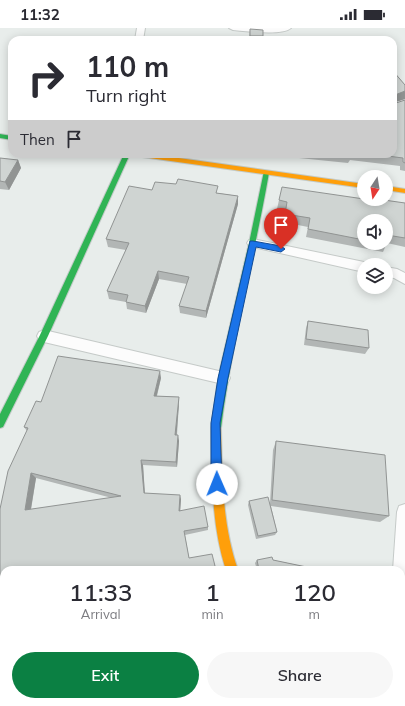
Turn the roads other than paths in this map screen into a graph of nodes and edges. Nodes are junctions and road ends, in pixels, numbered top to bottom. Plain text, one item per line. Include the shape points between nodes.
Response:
1 (232, 28) edge
2 (287, 28) edge
3 (125, 158) edge
4 (163, 158) edge
5 (266, 173) junction
6 (357, 185) edge
7 (393, 189) edge
8 (405, 191) edge
9 (253, 243) junction
10 (357, 265) edge
11 (393, 273) edge
12 (405, 279) edge
13 (44, 336) junction
14 (223, 378) junction
15 (0, 424) edge
16 (405, 512) edge
17 (230, 566) edge
18 (402, 566) edge

1 - 2 street
3 - 13 street
4 - 5 street
5 - 6 street
5 - 9 street
7 - 8 street
9 - 10 street
9 - 14 street
11 - 12 street
13 - 14 street
13 - 15 street
14 - 17 street via 216,423 217,499
16 - 18 street

